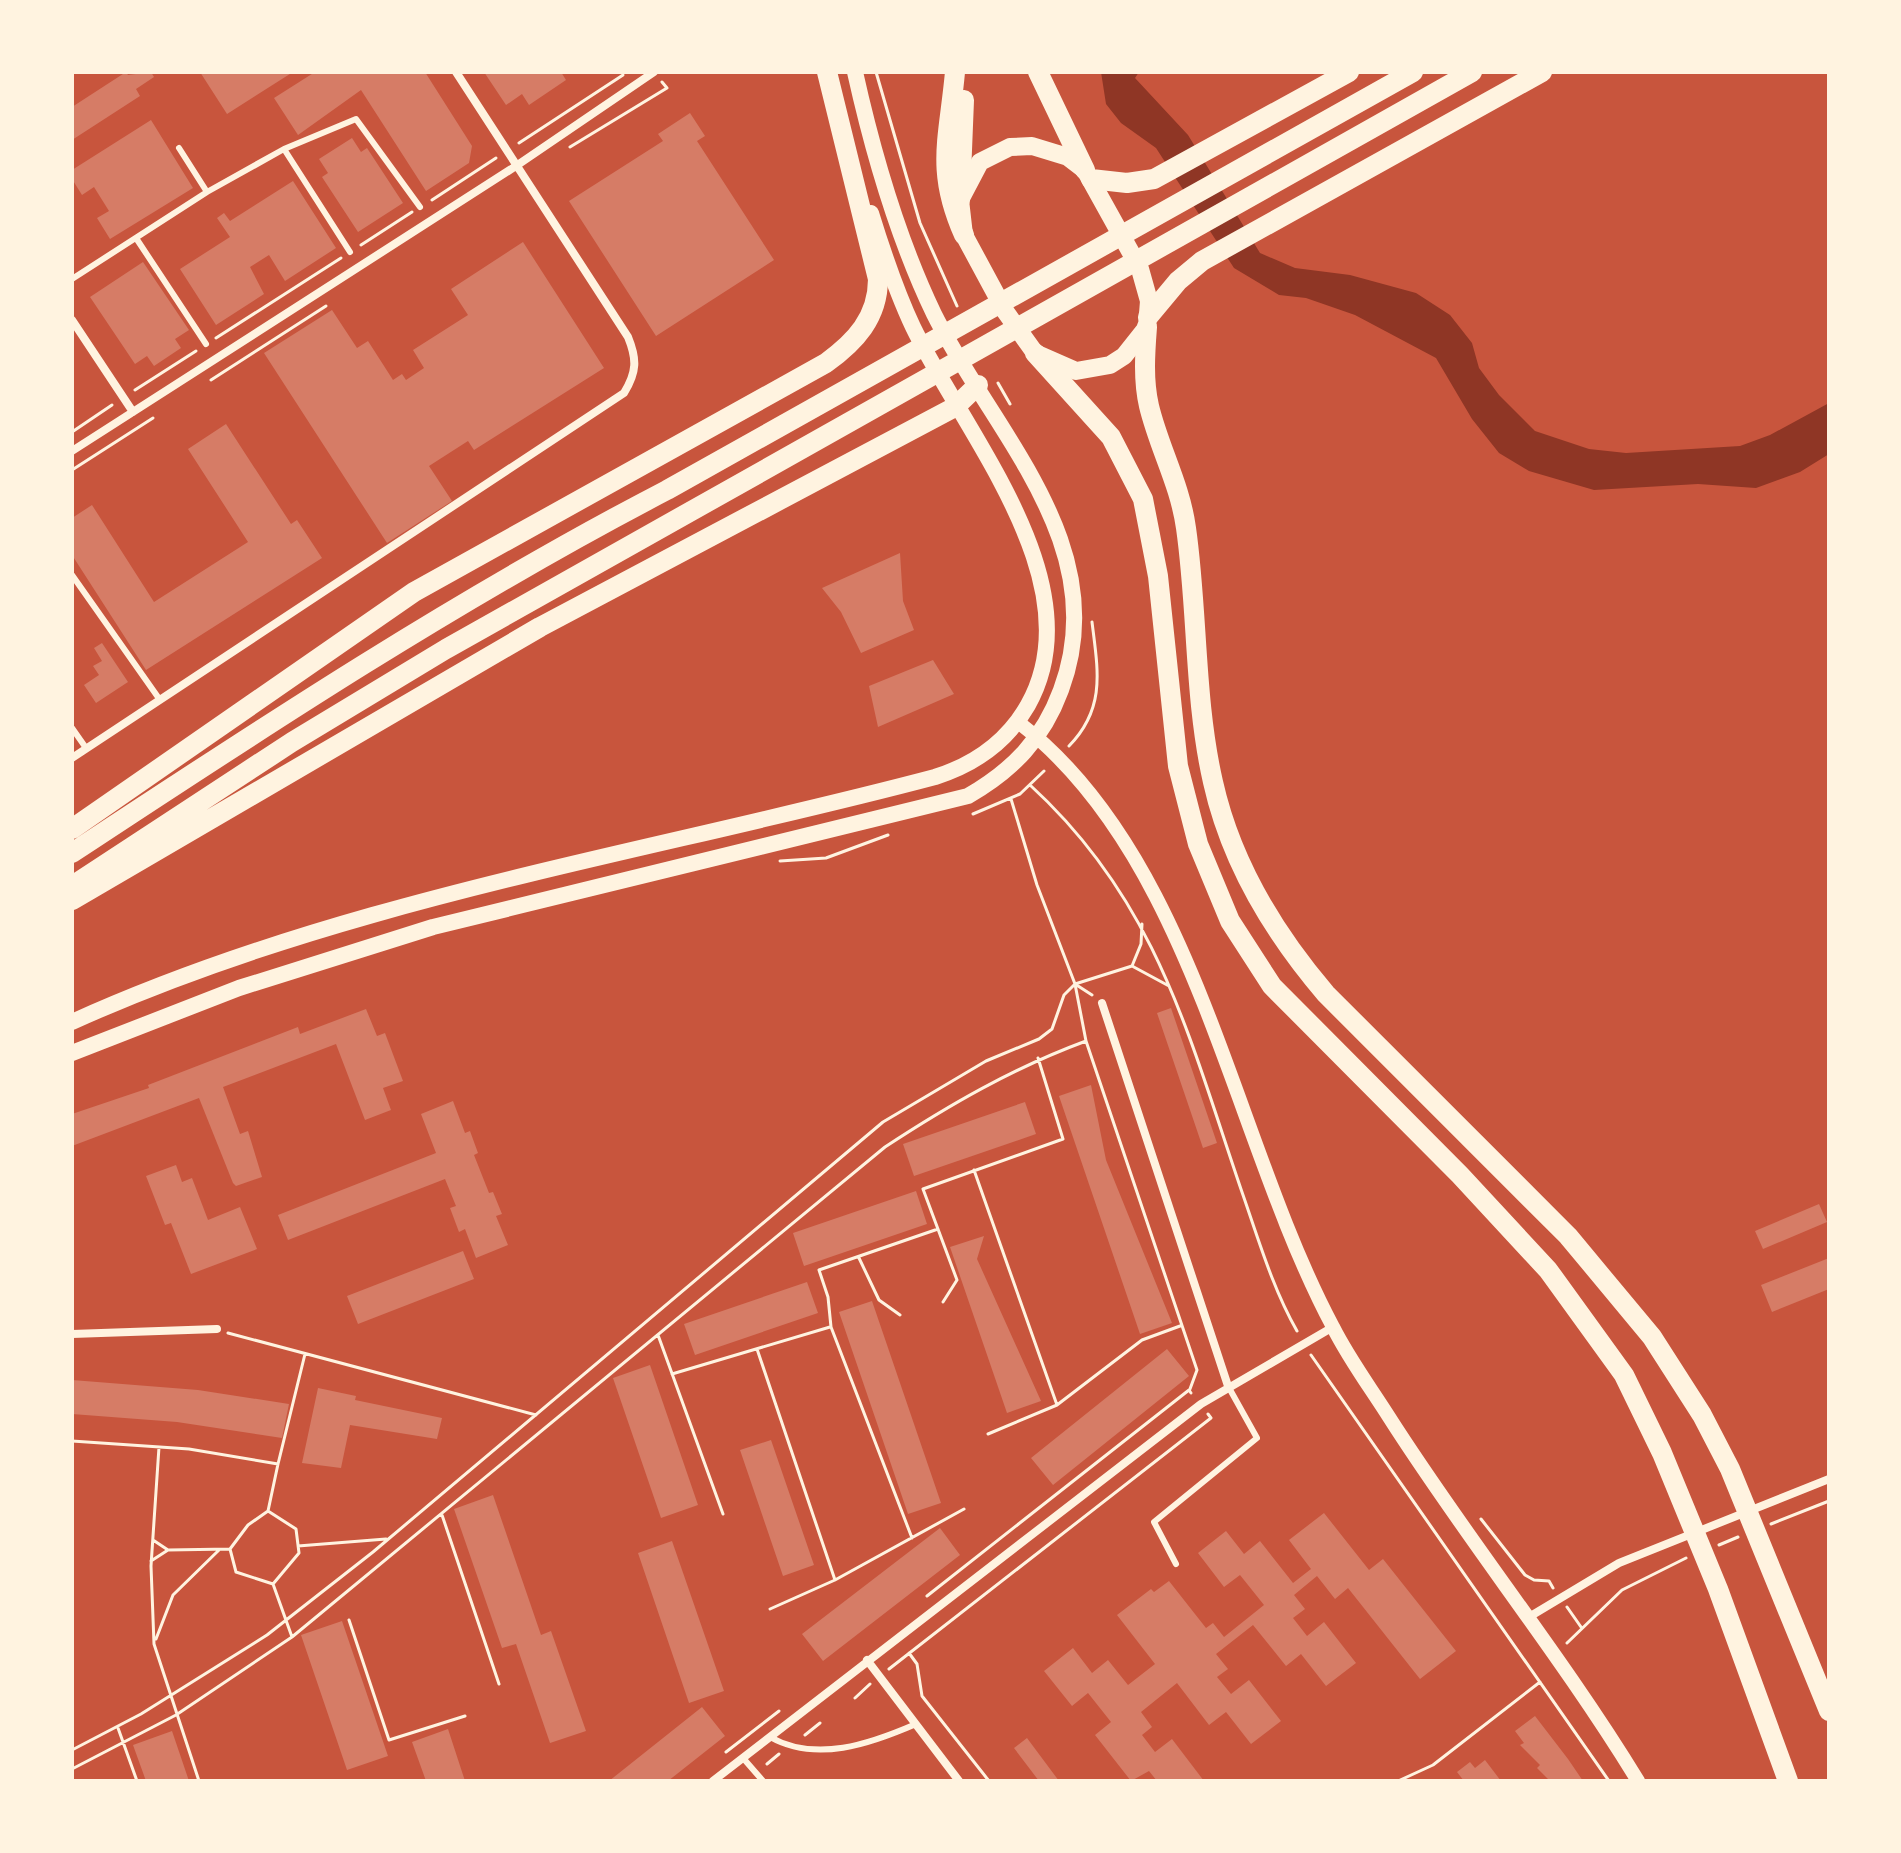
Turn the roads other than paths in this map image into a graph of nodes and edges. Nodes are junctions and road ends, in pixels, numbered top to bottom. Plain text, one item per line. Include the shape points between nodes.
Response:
1 (456, 72) edge
2 (654, 72) edge
3 (828, 72) edge
4 (855, 72) edge
5 (955, 72) edge
6 (964, 72) edge
7 (1038, 72) edge
8 (1349, 72) edge
9 (1413, 72) edge
10 (1472, 72) edge
11 (1542, 72) edge
12 (179, 148) dead end
13 (284, 149) junction
14 (516, 166) junction
15 (1088, 175) junction
16 (207, 192) junction
17 (960, 200) junction
18 (420, 207) dead end
19 (964, 235) junction
20 (136, 238) junction
21 (350, 252) dead end
22 (72, 279) edge
23 (72, 320) edge
24 (1148, 322) junction
25 (206, 344) dead end
26 (1035, 353) junction
27 (978, 385) junction
28 (955, 407) junction
29 (133, 412) junction
30 (72, 451) edge
31 (72, 575) edge
32 (160, 700) junction
33 (1018, 722) junction
34 (72, 728) edge
35 (1038, 737) junction
36 (86, 748) junction
37 (72, 758) edge
38 (72, 829) edge
39 (72, 853) edge
40 (72, 886) edge
41 (72, 900) edge
42 (1102, 1003) road end
43 (72, 1022) edge
44 (72, 1053) edge
45 (1333, 1327) junction
46 (217, 1329) road end
47 (72, 1334) edge
48 (1228, 1386) junction
49 (1829, 1479) edge
50 (1176, 1564) dead end
51 (1529, 1617) junction
52 (867, 1660) junction
53 (1829, 1711) edge
54 (916, 1724) junction
55 (770, 1737) junction
56 (743, 1758) junction
57 (713, 1781) edge
58 (763, 1781) edge
59 (959, 1781) edge
60 (1638, 1781) edge
61 (1788, 1781) edge

1 - 14 street
2 - 14 street
3 - 28 main road via 895,283
3 - 38 highway via 878,279 873,310 850,346 414,592
4 - 27 main road via 918,276 935,316
5 - 19 highway via 945,174
6 - 17 highway
7 - 15 highway
8 - 15 highway via 1154,179 1127,183
9 - 39 highway via 550,551
10 - 40 highway via 576,574 292,742
11 - 24 highway via 1202,261 1178,281
12 - 16 lane
13 - 16 lane
13 - 18 lane via 356,119
13 - 21 lane
14 - 29 street
14 - 32 street via 628,337 636,357 634,376 624,393
15 - 17 highway via 1051,150 1010,147 980,162
15 - 24 highway via 1140,269 1149,301
16 - 20 lane
17 - 19 highway
19 - 26 highway via 1005,311
20 - 22 lane
20 - 25 lane
23 - 29 street
24 - 26 highway via 1124,356 1092,371 1061,367
24 - 53 highway via 1145,379 1186,527 1212,781 1255,895 1326,994 1568,1236 1627,1303 1680,1378 1730,1469
26 - 61 highway via 1111,437 1143,499 1154,544 1178,766 1198,844 1230,921 1272,986 1548,1270 1624,1375 1718,1589
27 - 28 highway
27 - 35 main road via 1043,496 1071,584 1072,655 1052,715
28 - 33 main road via 1008,494 1043,591 1046,661
28 - 41 highway via 540,627
29 - 30 street
31 - 32 lane
32 - 36 street
33 - 35 street
33 - 43 main road via 993,747 957,770 366,918 229,962
34 - 36 lane
35 - 44 main road via 1002,776 968,796 433,927 239,988
35 - 45 street via 1094,801 1175,936 1300,1262
36 - 37 street
42 - 48 street
45 - 48 street
45 - 51 street via 1413,1455
46 - 47 street
48 - 50 lane via 1257,1438 1154,1522
48 - 52 street
49 - 51 street via 1619,1563
51 - 60 street
52 - 54 street
52 - 55 street
54 - 55 lane via 824,1752 788,1747
54 - 59 street
55 - 56 street
56 - 57 street
56 - 58 lane

